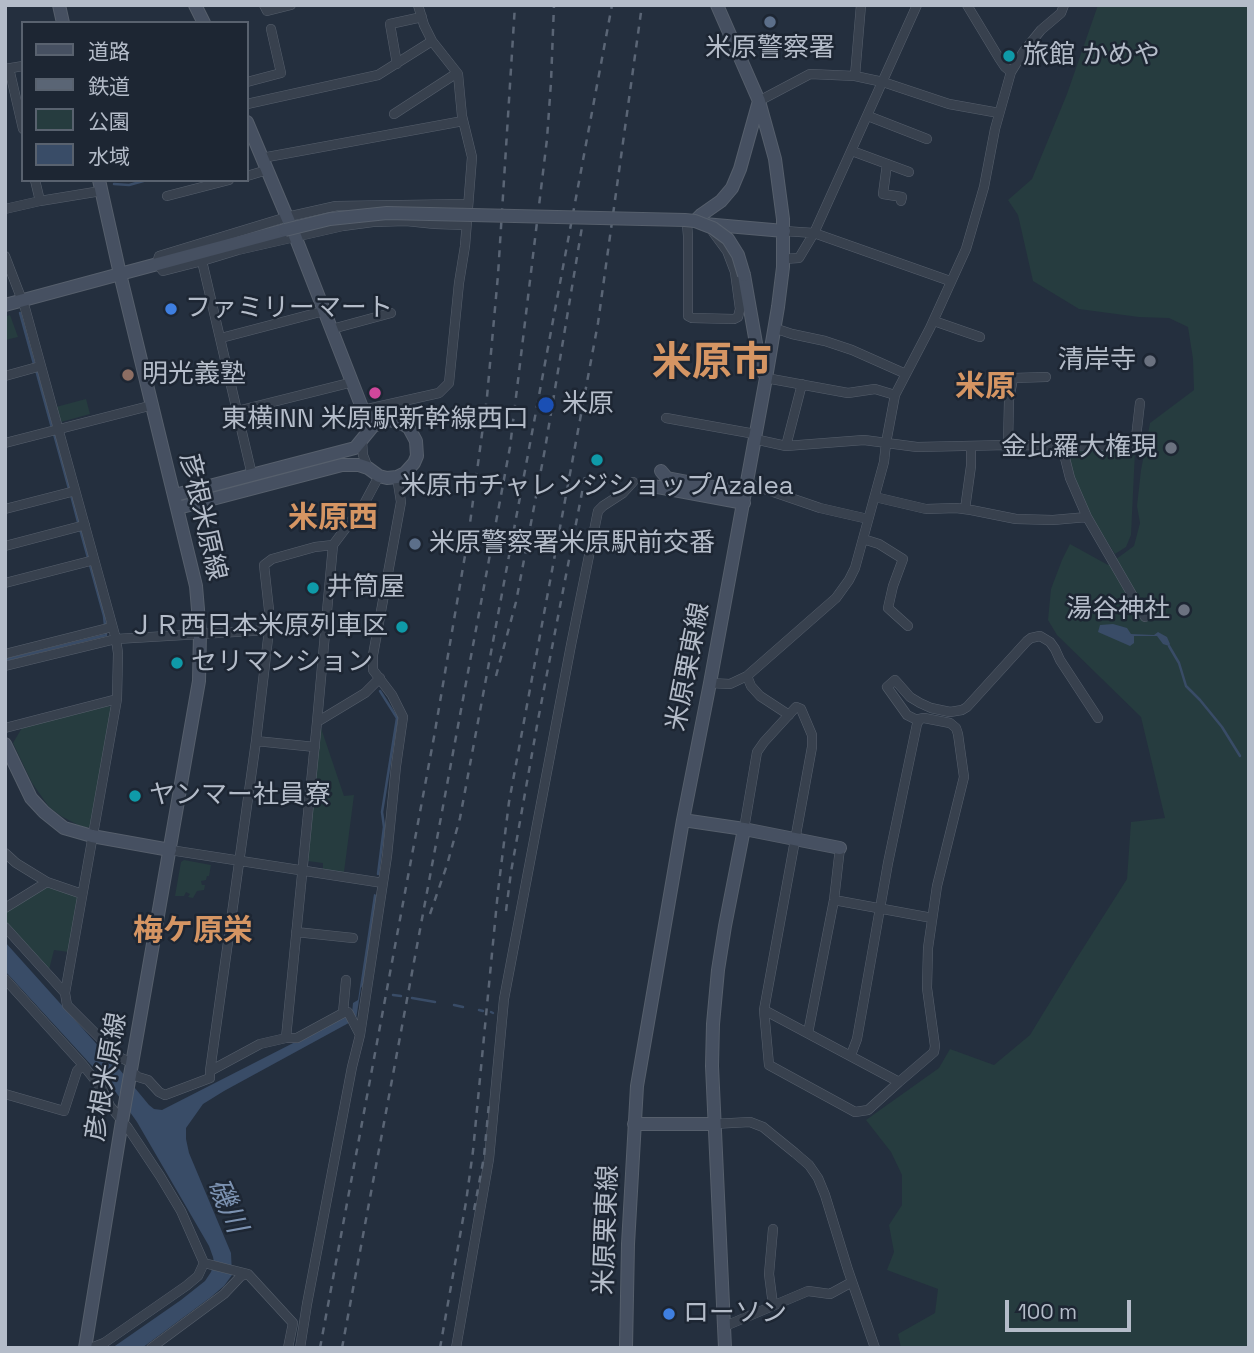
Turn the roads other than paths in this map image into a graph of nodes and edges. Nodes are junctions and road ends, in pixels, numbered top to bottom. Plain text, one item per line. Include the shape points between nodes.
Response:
1 (195, 5) edge
2 (264, 5) edge
3 (291, 5) edge
4 (418, 5) edge
5 (717, 5) edge
6 (861, 5) edge
7 (917, 5) edge
8 (967, 5) edge
9 (1064, 5) edge
10 (422, 17) junction
11 (203, 21) edge
12 (271, 29) dead end
13 (432, 41) junction
14 (397, 64) junction
15 (7, 69) edge
16 (1012, 72) junction
17 (457, 73) junction
18 (855, 76) junction
19 (248, 82) edge
20 (883, 82) junction
21 (759, 101) junction
22 (248, 104) edge
23 (999, 113) junction
24 (394, 114) dead end
25 (868, 116) junction
26 (463, 121) junction
27 (21, 122) edge
28 (248, 124) edge
29 (927, 139) dead end
30 (852, 151) junction
31 (262, 158) junction
32 (887, 164) junction
33 (267, 170) junction
34 (909, 172) dead end
35 (248, 176) edge
36 (35, 182) edge
37 (221, 182) edge
38 (100, 186) edge
39 (167, 196) dead end
40 (40, 201) junction
41 (901, 201) dead end
42 (468, 204) junction
43 (5, 209) edge
44 (639, 221) dead end
45 (696, 223) junction
46 (466, 225) junction
47 (289, 228) junction
48 (784, 231) junction
49 (814, 233) junction
50 (5, 256) edge
51 (783, 259) junction
52 (202, 261) junction
53 (157, 263) junction
54 (120, 274) junction
55 (950, 281) junction
56 (22, 301) junction
57 (5, 305) edge
58 (324, 311) junction
59 (391, 313) dead end
60 (934, 321) junction
61 (774, 328) junction
62 (332, 329) junction
63 (980, 337) dead end
64 (221, 338) junction
65 (37, 367) junction
66 (906, 374) junction
67 (5, 376) edge
68 (766, 377) junction
69 (1046, 377) dead end
70 (354, 382) junction
71 (802, 384) junction
72 (895, 395) junction
73 (1140, 403) dead end
74 (153, 405) junction
75 (363, 410) junction
76 (237, 411) junction
77 (666, 418) dead end
78 (376, 425) junction
79 (54, 431) junction
80 (755, 437) junction
81 (362, 441) junction
82 (5, 443) edge
83 (886, 443) junction
84 (1008, 445) junction
85 (786, 446) junction
86 (971, 446) junction
87 (1062, 446) junction
88 (661, 471) dead end
89 (374, 472) junction
90 (252, 475) junction
91 (397, 477) junction
92 (633, 482) dead end
93 (647, 485) dead end
94 (71, 492) junction
95 (745, 493) junction
96 (175, 495) junction
97 (875, 497) junction
98 (178, 508) junction
99 (5, 509) edge
100 (965, 509) junction
101 (1087, 517) junction
102 (868, 519) junction
103 (81, 526) junction
104 (863, 539) junction
105 (333, 545) junction
106 (5, 546) edge
107 (91, 561) junction
108 (5, 583) edge
109 (1145, 617) dead end
110 (908, 626) dead end
111 (107, 628) junction
112 (269, 630) junction
113 (200, 633) junction
114 (116, 639) junction
115 (5, 654) edge
116 (5, 666) edge
117 (747, 676) junction
118 (380, 678) junction
119 (710, 683) junction
120 (117, 699) junction
121 (789, 715) junction
122 (1098, 718) dead end
123 (919, 721) junction
124 (317, 722) junction
125 (5, 728) edge
126 (256, 741) junction
127 (5, 744) edge
128 (314, 747) junction
129 (682, 820) junction
130 (744, 829) junction
131 (92, 836) junction
132 (795, 839) junction
133 (841, 848) joint
134 (170, 850) junction
135 (5, 853) edge
136 (238, 861) junction
137 (302, 871) junction
138 (47, 882) junction
139 (383, 883) junction
140 (82, 894) junction
141 (834, 900) junction
142 (5, 908) edge
143 (881, 908) junction
144 (932, 918) junction
145 (5, 927) edge
146 (296, 932) junction
147 (353, 938) dead end
148 (5, 979) edge
149 (346, 980) dead end
150 (65, 993) junction
151 (764, 1010) junction
152 (345, 1012) junction
153 (808, 1033) junction
154 (360, 1035) junction
155 (286, 1038) junction
156 (852, 1055) junction
157 (83, 1065) junction
158 (132, 1070) junction
159 (210, 1071) junction
160 (899, 1082) junction
161 (5, 1094) edge
162 (123, 1118) junction
163 (634, 1124) junction
164 (713, 1124) junction
165 (773, 1229) dead end
166 (206, 1264) junction
167 (245, 1273) junction
168 (852, 1282) junction
169 (772, 1305) junction
170 (723, 1327) junction
171 (85, 1348) edge
172 (91, 1348) edge
173 (151, 1348) edge
174 (288, 1348) edge
175 (300, 1348) edge
176 (456, 1348) edge
177 (626, 1348) edge
178 (724, 1348) edge
179 (875, 1348) edge

1 - 11 main road
2 - 3 street via 267,11
4 - 10 street
5 - 21 main road, 米原栗東線
6 - 18 street
7 - 20 street
8 - 16 street
9 - 16 street
10 - 13 street
10 - 14 street via 390,24
12 - 19 street via 281,73
13 - 14 street
13 - 17 street
14 - 22 street via 378,75
15 - 27 street
16 - 23 street
17 - 24 street
17 - 26 street
18 - 20 street
18 - 21 street via 810,74
20 - 23 street via 949,104
20 - 25 street
21 - 45 main road via 736,180 726,196
21 - 48 main road, 米原栗東線 via 775,159
23 - 55 street via 966,249
25 - 29 street
25 - 30 street
26 - 31 street
26 - 42 street via 472,157
28 - 31 main road
30 - 32 street
30 - 49 street
31 - 33 main road
32 - 34 street
32 - 41 street via 883,194 902,197
33 - 35 street
33 - 47 main road
36 - 40 street
37 - 39 street
38 - 40 street
38 - 54 main road, 彦根米原線
40 - 43 street
42 - 46 street
42 - 47 street via 336,206
44 - 45 main road
45 - 45 street via 689,250 688,316 734,319 740,309 727,251
45 - 47 main road, bridge via 387,213
45 - 48 main road
45 - 68 main road, bridge via 728,239 738,255
46 - 47 street via 406,221
46 - 75 street via 449,383 439,393
47 - 52 street
47 - 53 main road
47 - 58 main road
48 - 49 street
48 - 51 main road, 米原栗東線
49 - 51 street via 799,258
49 - 55 street
50 - 56 street
51 - 61 main road, 米原栗東線
52 - 53 street via 163,271
52 - 64 street
53 - 54 main road
54 - 56 main road
54 - 74 main road, 彦根米原線
55 - 60 street
56 - 57 main road
56 - 65 street
58 - 62 main road
58 - 64 street
59 - 62 street
60 - 63 street
60 - 66 street
61 - 66 street via 852,350
61 - 68 main road, 米原栗東線
62 - 70 main road
64 - 76 street
65 - 67 street
65 - 79 street
66 - 72 street
68 - 71 street
68 - 80 main road, 米原栗東線
69 - 84 street via 1013,378
70 - 75 main road
70 - 76 street
71 - 72 street via 848,393 875,389
71 - 85 street
72 - 83 street
73 - 87 street via 1135,446
74 - 79 street
74 - 96 main road, 彦根米原線
75 - 78 main road
76 - 90 street
77 - 80 street
78 - 81 main road
78 - 91 main road via 390,420 414,434 416,456 409,469
79 - 82 street
79 - 94 street
80 - 85 street
80 - 95 main road, 米原栗東線
81 - 89 street via 363,455
81 - 90 main road via 355,448
83 - 85 street via 864,440
83 - 86 street
83 - 97 street
84 - 86 street
84 - 87 street
86 - 100 street
87 - 101 street
88 - 95 main road via 667,478
89 - 91 main road
89 - 98 main road via 354,464 342,466
89 - 105 street via 364,504
90 - 96 main road
91 - 118 street via 401,502 373,655 373,670
92 - 176 street via 598,511 504,999 489,1159
93 - 95 main road
94 - 99 street
94 - 103 street
95 - 102 street
95 - 119 main road, 米原栗東線
96 - 98 main road, 彦根米原線
97 - 100 street via 926,509
97 - 102 street
98 - 113 main road, 彦根米原線 via 196,586
100 - 101 street via 1016,519
101 - 109 street
102 - 104 street
103 - 106 street
103 - 107 street
104 - 110 street via 903,558 888,608
104 - 117 street via 855,568 836,598
105 - 112 street via 271,559 264,565
105 - 124 street
107 - 108 street
107 - 111 street
111 - 114 street
111 - 115 street
112 - 113 street
112 - 126 street
113 - 114 street
113 - 134 main road, 彦根米原線 via 199,681
114 - 116 street
114 - 120 street
117 - 119 street via 730,684
117 - 121 street via 760,696
118 - 124 street via 365,693
118 - 139 street via 403,717
119 - 129 main road, 米原栗東線
120 - 125 street
120 - 131 street
121 - 130 street via 757,752
121 - 132 street via 796,707 800,709 812,740
122 - 123 street via 1050,642 1040,636 1027,641 962,710 931,708 895,680 887,687 907,715
123 - 143 street
123 - 144 street via 924,718 954,725 964,770
124 - 128 street
126 - 128 street
126 - 136 street
127 - 131 main road via 31,798 44,812 64,828
128 - 137 street
129 - 130 main road
129 - 163 main road, 米原栗東線
130 - 132 main road
130 - 164 main road via 715,1000
131 - 134 main road
131 - 140 street
132 - 133 main road
132 - 151 street
133 - 141 street
134 - 136 street
134 - 158 main road, 彦根米原線
135 - 138 street
136 - 137 street
136 - 159 street
137 - 139 street
137 - 146 street
138 - 140 street
138 - 142 street
139 - 154 street
140 - 150 street
141 - 143 street
141 - 153 street
143 - 144 street
143 - 156 street
144 - 160 street via 927,988 934,1052
145 - 150 street
146 - 147 street
146 - 155 street
148 - 157 street
149 - 152 street
150 - 158 street via 67,1004
151 - 153 street
151 - 160 street via 769,1065 855,1112 868,1110
152 - 154 street
152 - 155 street via 297,1038
153 - 156 street
154 - 175 street
155 - 159 street via 260,1044
156 - 160 street
157 - 161 street via 64,1111
157 - 162 street
158 - 159 street via 165,1095 210,1077
158 - 162 main road, 彦根米原線
162 - 166 street via 181,1211
162 - 171 main road, 彦根米原線
163 - 164 main road
163 - 177 main road, 米原栗東線
164 - 168 street via 750,1122 763,1127 808,1165 825,1195
164 - 170 main road
165 - 169 street
166 - 167 street
166 - 172 street via 186,1286
167 - 173 street
167 - 174 street via 293,1323
168 - 169 street via 830,1294 808,1291
168 - 179 street
169 - 170 street
170 - 178 main road

